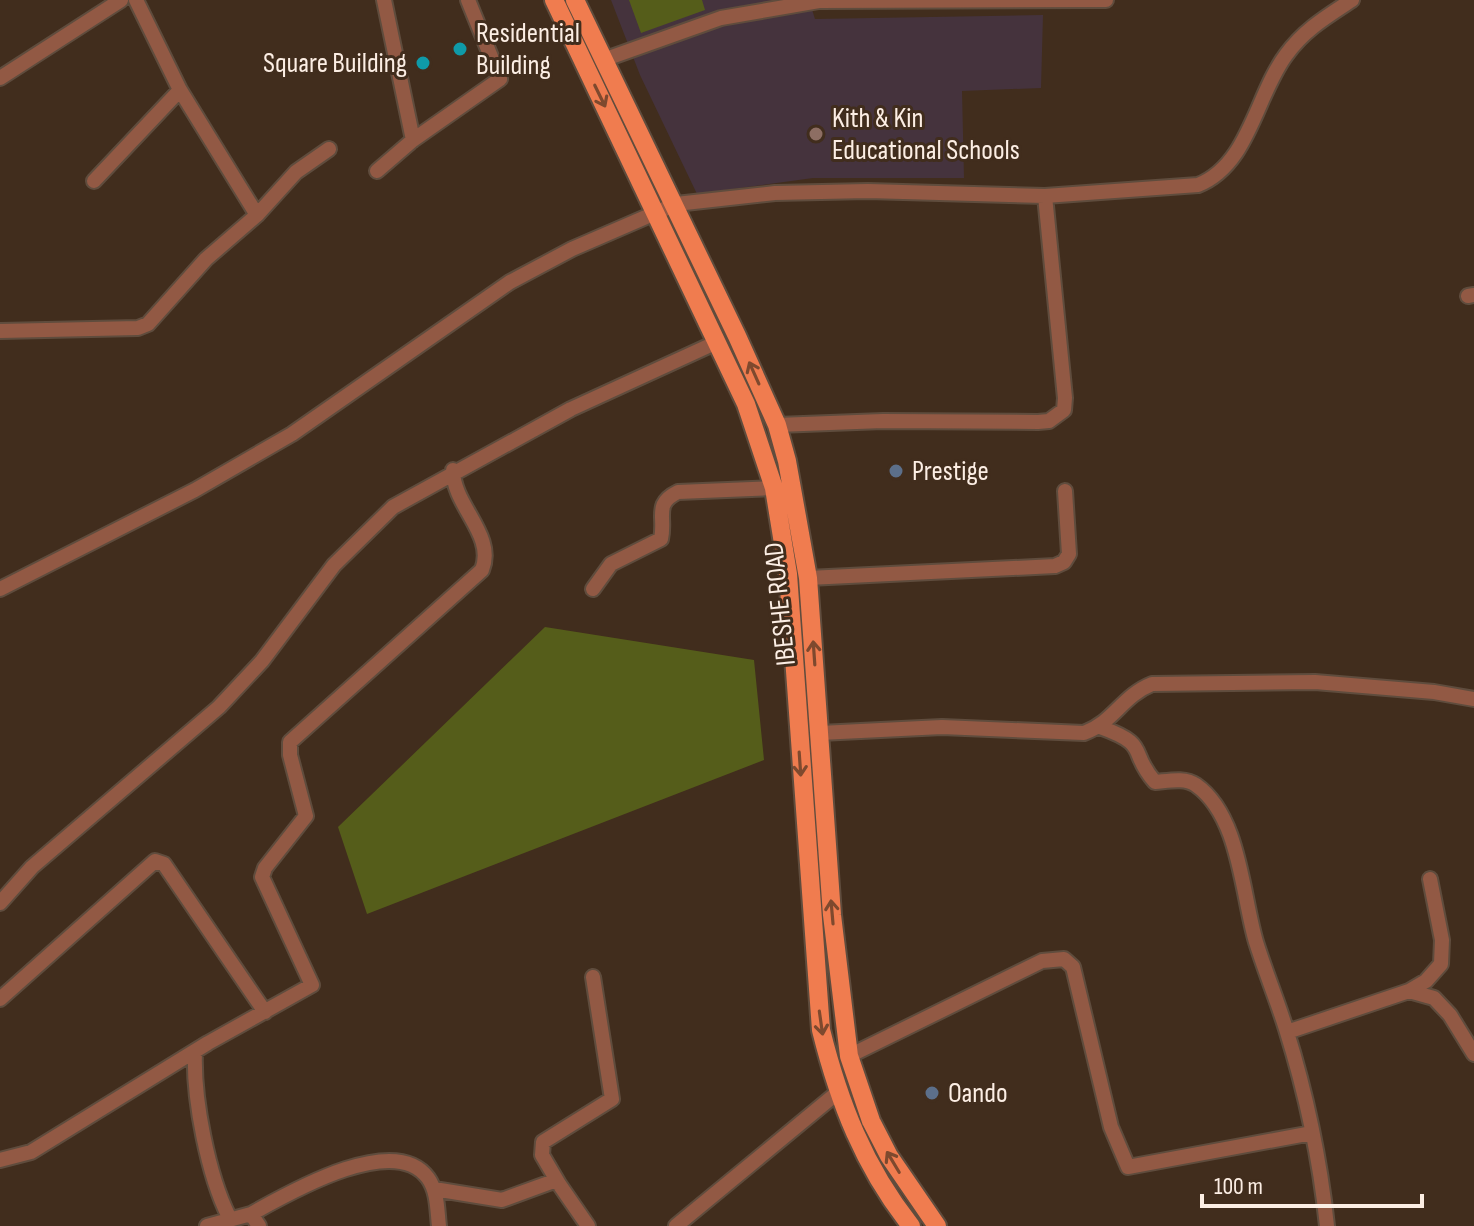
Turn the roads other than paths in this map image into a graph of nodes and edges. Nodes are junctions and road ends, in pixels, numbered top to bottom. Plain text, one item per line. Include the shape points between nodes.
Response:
1 (121, 0) edge
2 (136, 0) edge
3 (384, 0) edge
4 (468, 0) edge
5 (554, 0) edge
6 (575, 0) edge
7 (819, 0) edge
8 (1106, 0) edge
9 (1352, 0) edge
10 (603, 60) junction
11 (0, 78) edge
12 (180, 90) junction
13 (413, 140) junction
14 (329, 149) dead end
15 (377, 171) dead end
16 (94, 181) dead end
17 (1045, 196) junction
18 (676, 204) junction
19 (657, 214) junction
20 (257, 215) junction
21 (0, 331) edge
22 (715, 343) junction
23 (777, 425) junction
24 (453, 470) junction
25 (774, 488) junction
26 (1065, 491) dead end
27 (808, 578) junction
28 (0, 589) edge
29 (593, 589) dead end
30 (1474, 699) edge
31 (1100, 727) junction
32 (820, 733) junction
33 (1430, 879) dead end
34 (0, 903) edge
35 (593, 977) dead end
36 (1409, 991) junction
37 (0, 999) edge
38 (265, 1012) junction
39 (1287, 1032) junction
40 (195, 1051) junction
41 (1474, 1054) edge
42 (849, 1056) junction
43 (837, 1093) junction
44 (1312, 1133) junction
45 (0, 1160) edge
46 (559, 1184) junction
47 (434, 1189) junction
48 (229, 1217) junction
49 (255, 1220) edge
50 (207, 1226) edge
51 (439, 1226) edge
52 (588, 1226) edge
53 (676, 1226) edge
54 (911, 1226) edge
55 (937, 1226) edge
56 (1327, 1226) edge

1 - 11 street
2 - 12 street
3 - 13 street
4 - 13 street via 500,79
5 -> 19 main road, IBESHE ROAD
6 - 10 main road, IBESHE ROAD
7 - 8 street
7 - 10 street via 721,18
9 - 17 street via 1308,27 1283,58 1232,159 1214,179 1198,185
10 - 18 main road, IBESHE ROAD
12 - 16 street
12 - 20 street
13 - 15 street
14 - 20 street via 296,172
17 - 18 street via 775,193
17 - 23 street via 1065,398 1057,416 1038,422
18 - 19 street
23 -> 18 main road, IBESHE ROAD
19 - 22 main road, IBESHE ROAD
19 - 28 street via 510,282 292,434
20 - 21 street via 206,259 148,324
22 - 24 street
22 - 25 main road, IBESHE ROAD via 762,444
23 - 27 main road, IBESHE ROAD
24 - 34 street via 377,520 334,565 227,699 32,867
24 - 38 street via 457,496 482,539 487,558 482,570 290,742 306,816 262,877 312,985
25 - 29 street via 678,492 666,498 660,506 661,539 611,564
25 -> 43 main road, IBESHE ROAD via 788,574 821,1030
26 - 27 street via 1069,554 1055,566
32 -> 27 main road, IBESHE ROAD
30 - 31 street via 1315,682 1152,684 1134,692
31 - 32 street via 1084,733 942,727
31 - 39 street via 1127,737 1137,747 1155,782 1195,783 1226,826
42 -> 32 main road, IBESHE ROAD via 832,915
33 - 36 street via 1442,940 1441,964
35 - 46 street via 612,1099 543,1142 542,1155
36 - 39 street
36 - 41 street via 1434,998
37 - 38 street via 155,861 164,864
38 - 40 street
39 - 44 street
40 - 45 street via 31,1152
40 - 48 street via 204,1131
42 - 44 street via 1042,961 1064,959 1073,967 1111,1127 1128,1167
55 -> 42 main road, IBESHE ROAD via 889,1156
43 - 53 street
43 - 54 main road, IBESHE ROAD via 878,1178
44 - 56 street
46 - 47 street via 541,1183 502,1200
46 - 52 street
47 - 49 street via 414,1165 390,1161 328,1175
47 - 51 street
48 - 49 street
48 - 50 street

